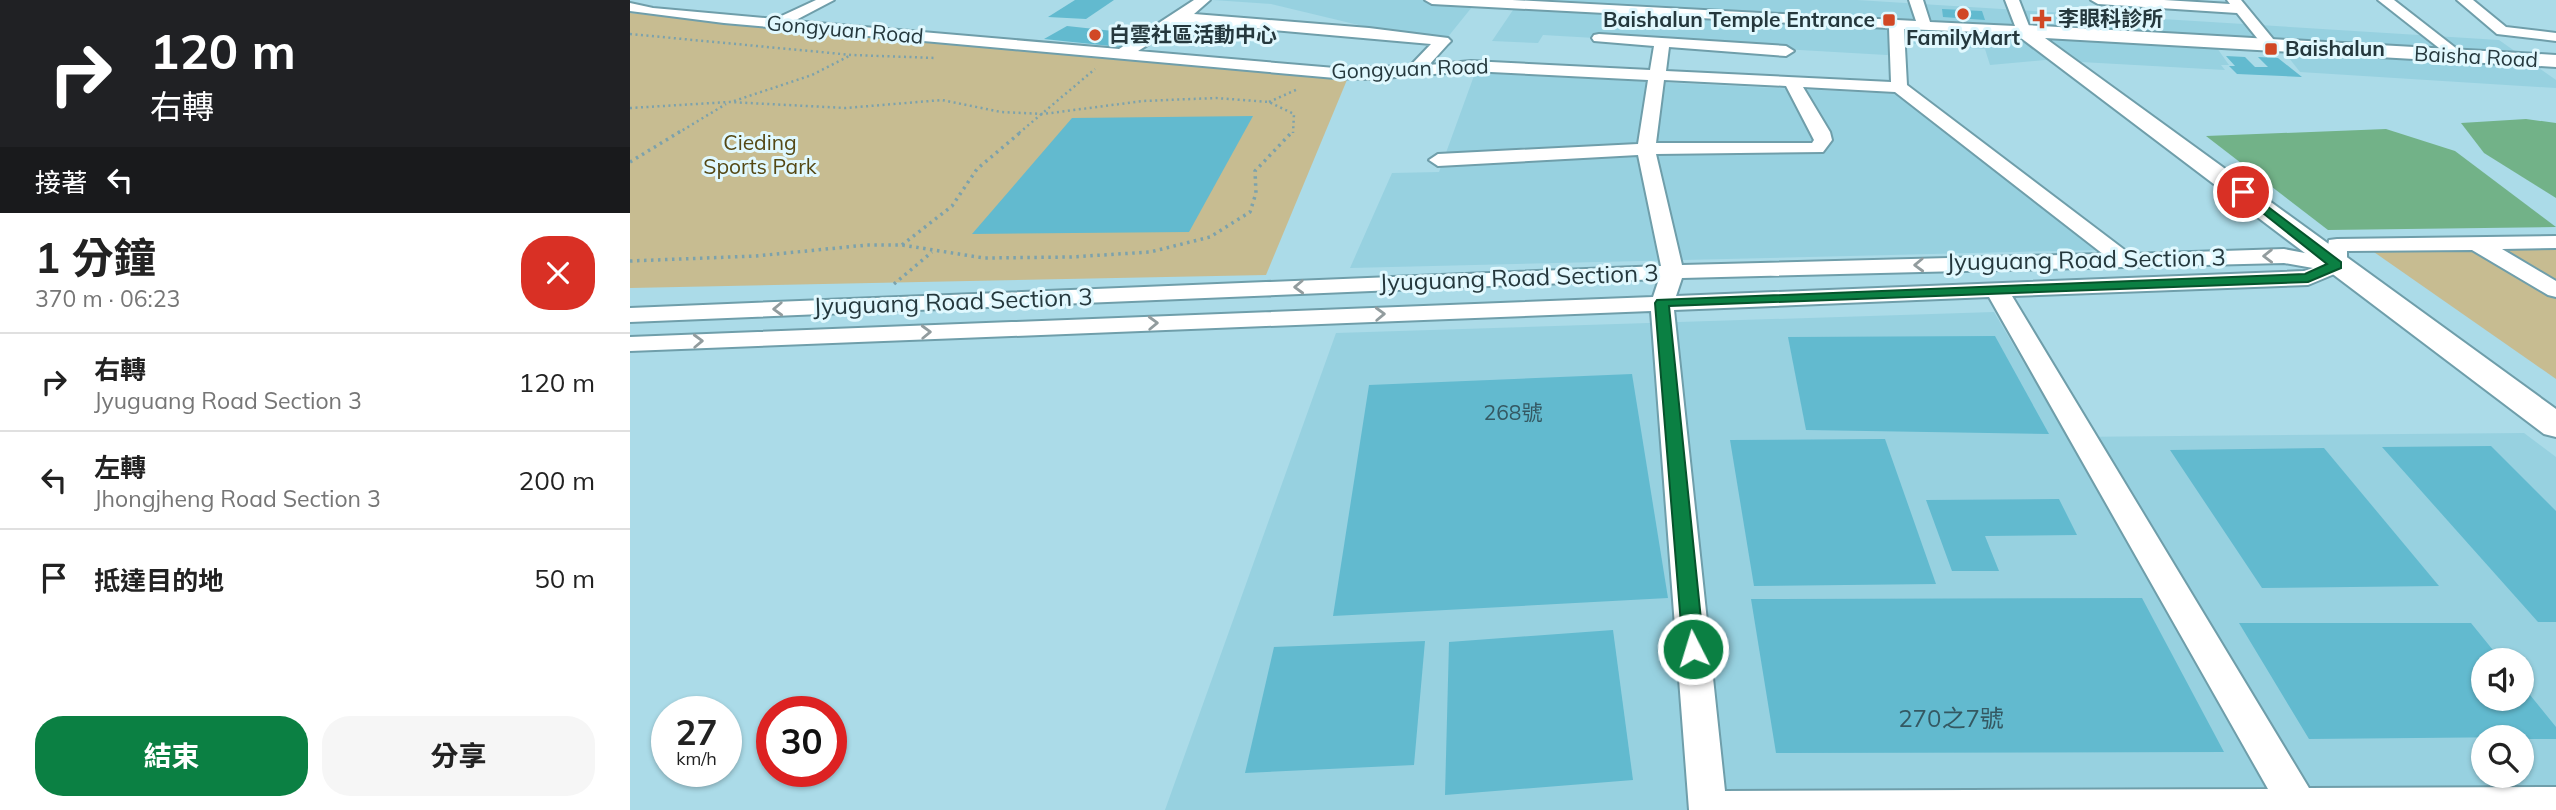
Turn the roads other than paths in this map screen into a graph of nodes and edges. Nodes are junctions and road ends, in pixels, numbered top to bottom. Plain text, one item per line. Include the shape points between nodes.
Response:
1 (827, 0) edge
2 (1203, 0) edge
3 (1432, 0) edge
4 (1739, 0) edge
5 (1916, 0) edge
6 (2012, 0) edge
7 (2098, 0) edge
8 (2385, 0) edge
9 (2464, 0) edge
10 (1483, 1) edge
11 (2237, 4) edge
12 (1652, 6) edge
13 (630, 7) edge
14 (1735, 16) junction
15 (1181, 18) junction
16 (776, 24) junction
17 (1896, 25) junction
18 (1925, 27) junction
19 (2024, 31) junction
20 (2556, 37) edge
21 (1600, 38) dead end
22 (1662, 41) junction
23 (1785, 41) junction
24 (2270, 45) junction
25 (1124, 53) junction
26 (2458, 56) junction
27 (2556, 61) edge
28 (1417, 68) junction
29 (1655, 75) junction
30 (1792, 82) junction
31 (1899, 87) junction
32 (1646, 149) junction
33 (1438, 160) dead end
34 (2556, 242) edge
35 (2475, 243) junction
36 (2123, 259) junction
37 (2336, 265) junction
38 (1673, 272) junction
39 (2556, 290) edge
40 (1997, 291) junction
41 (1662, 303) junction
42 (630, 315) edge
43 (630, 344) edge
44 (2556, 426) edge
45 (2556, 805) edge
46 (2300, 809) edge
47 (1708, 810) edge

1 - 16 street
2 - 15 street
3 - 10 street, Baisha Road
4 - 14 street
5 - 18 street
6 - 19 street
7 - 11 street
8 - 26 street
9 - 20 street via 2502,32
10 - 12 street, Baisha Road
11 - 24 street
12 - 14 street, Baisha Road
13 - 16 street, Gongyuan Road
14 - 23 street, Baisha Road
15 - 25 street
15 - 28 street via 1443,41
16 - 25 street, Gongyuan Road
17 - 18 street, Baisha Road
17 - 23 street, Baisha Road
17 - 31 street
18 - 19 street, Baisha Road
19 - 24 main road, Baisha Road
19 - 37 main road
21 - 22 street
22 - 23 street
22 - 29 street
24 - 26 main road, Baisha Road
25 - 28 street, Gongyuan Road via 1335,73
26 - 27 main road, Baisha Road
28 - 29 street, Gongyuan Road via 1471,65
29 - 30 street, Gongyuan Road
29 - 32 street
30 - 31 street, Gongyuan Road
30 - 32 street via 1821,132 1823,140 1817,148
31 - 36 street
32 - 33 street
32 - 38 street
34 - 35 street
35 - 37 street via 2337,245
35 - 39 street
37 -> 36 street, Jyuguang Road Section 3 via 2284,256
36 -> 38 street, Jyuguang Road Section 3
37 - 40 street, Jyuguang Road Section 3 via 2308,278
37 - 44 main road
38 - 41 street
38 -> 42 street, Jyuguang Road Section 3
40 - 41 street, Jyuguang Road Section 3
40 - 46 street
43 -> 41 street, Jyuguang Road Section 3
41 - 47 street
45 - 46 street
46 - 47 street

